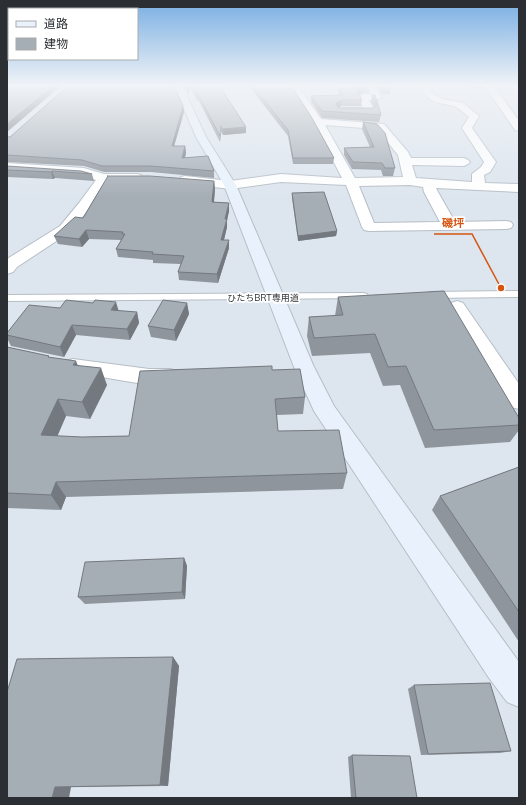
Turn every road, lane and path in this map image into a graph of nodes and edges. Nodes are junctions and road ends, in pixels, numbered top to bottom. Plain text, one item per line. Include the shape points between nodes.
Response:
1 (318, 122) edge
2 (195, 123) edge
3 (327, 123) edge
4 (471, 123) edge
5 (406, 161) junction
6 (464, 162) dead end
7 (7, 167) edge
8 (103, 178) junction
9 (151, 178) edge
10 (173, 179) edge
11 (410, 181) junction
12 (351, 182) junction
13 (429, 184) junction
14 (230, 185) junction
15 (479, 187) junction
16 (519, 188) edge
17 (506, 225) dead end
18 (450, 226) junction
19 (8, 266) edge
20 (519, 294) edge
21 (417, 295) edge
22 (370, 296) edge
23 (276, 297) junction
24 (7, 298) edge
25 (457, 307) dead end
26 (52, 364) edge
27 (308, 374) junction
28 (284, 375) edge
29 (189, 376) edge
30 (519, 400) edge
31 (519, 690) edge

1 - 12 street
2 - 14 street
3 - 5 street via 380,126 404,154
4 - 15 street via 468,128 490,162 486,169 478,174
5 - 6 street
5 - 11 street
7 - 8 street via 84,172
8 - 9 street
8 - 19 street via 65,229
10 - 14 street
11 - 12 street
11 - 13 street
12 - 14 street via 281,178
12 - 18 street via 370,227
13 - 15 street
13 - 18 street
14 - 23 street
15 - 16 street
17 - 18 street
20 - 21 lane
22 - 23 lane, ひたちBRT専用道
23 - 24 lane, ひたちBRT専用道
23 - 27 street
25 - 30 street
26 - 29 street via 149,376
27 - 28 street
27 - 31 street via 325,411

